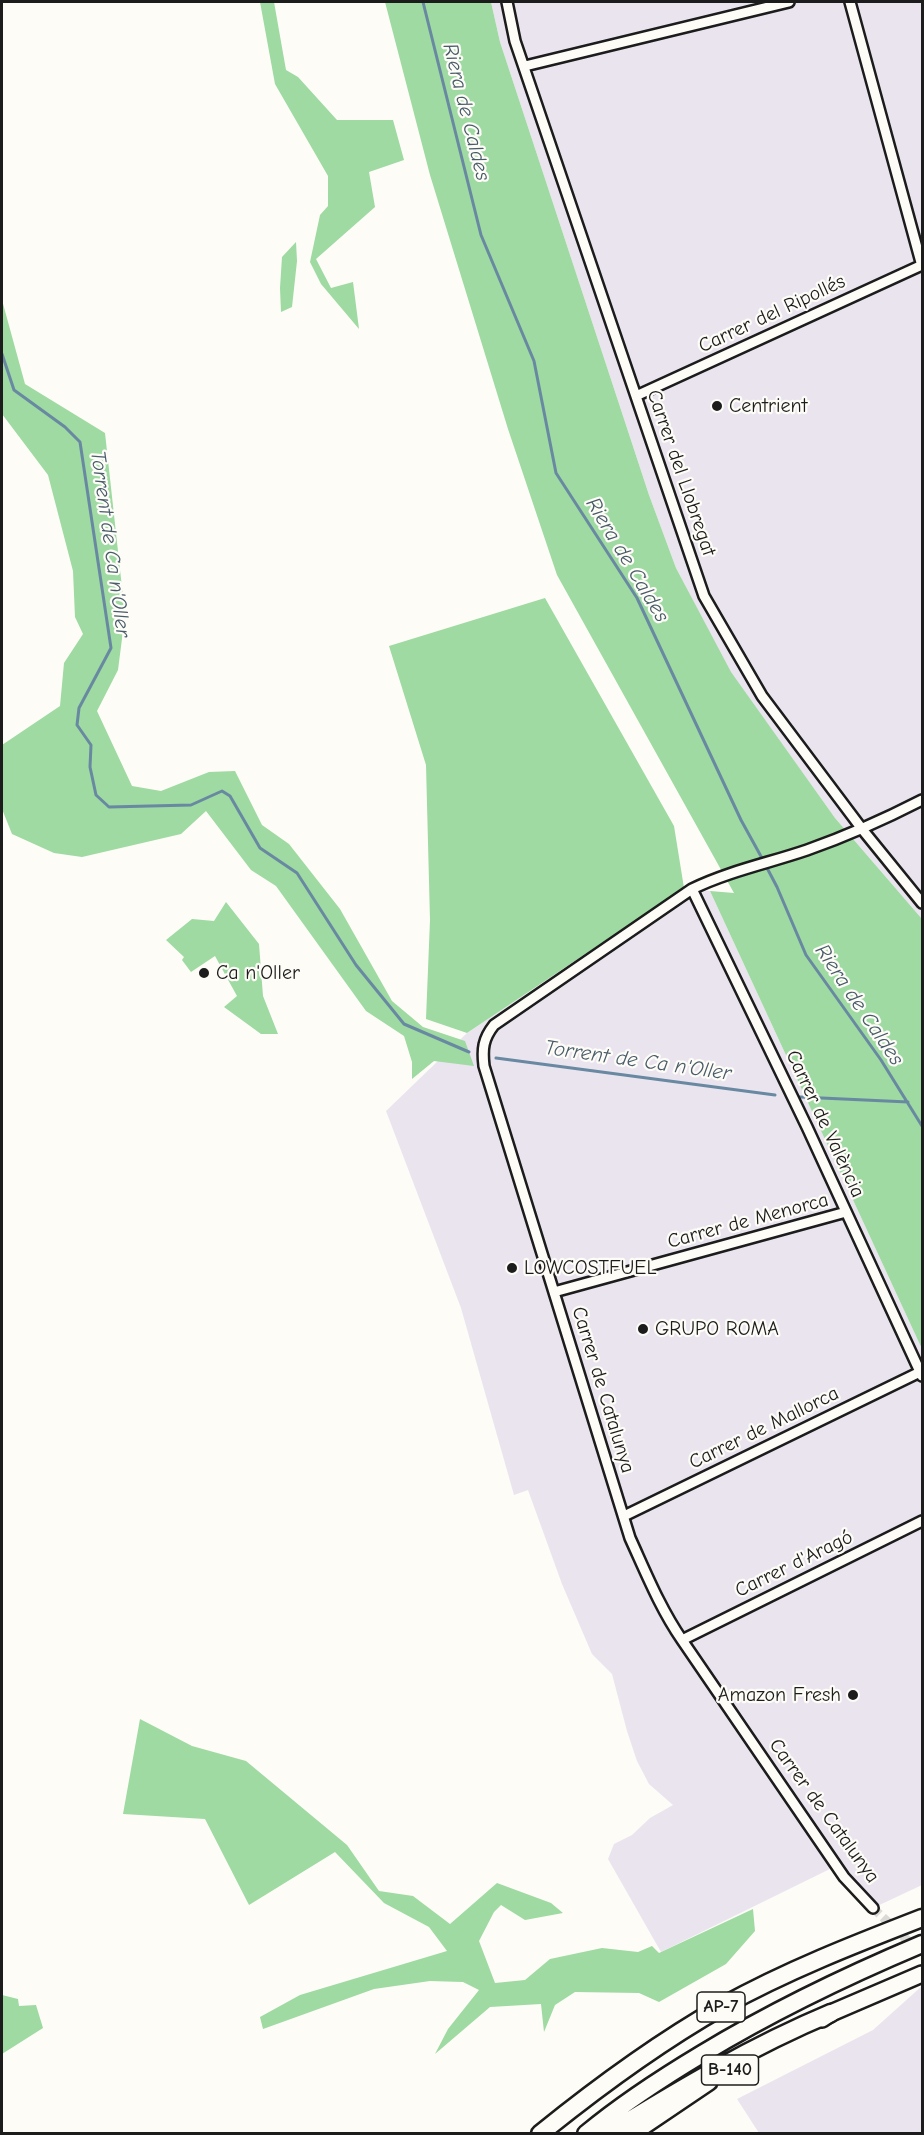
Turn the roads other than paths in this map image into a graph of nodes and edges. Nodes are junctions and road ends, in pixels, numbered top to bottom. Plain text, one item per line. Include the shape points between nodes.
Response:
1 (507, 2) edge
2 (789, 2) edge
3 (850, 2) edge
4 (525, 66) junction
5 (922, 265) edge
6 (636, 396) junction
7 (922, 800) edge
8 (862, 829) junction
9 (693, 889) junction
10 (922, 903) edge
11 (846, 1212) junction
12 (554, 1292) junction
13 (921, 1374) edge
14 (624, 1516) junction
15 (922, 1521) edge
16 (682, 1640) junction
17 (873, 1908) tunnel mouth
18 (922, 1918) edge
19 (922, 1944) edge
20 (922, 1974) edge
21 (831, 2013) junction
22 (540, 2133) edge
23 (585, 2133) edge
24 (607, 2133) edge
25 (632, 2133) edge

1 - 4 street, Carrer del Llobregat
2 - 4 street
3 - 5 street
4 - 6 street, Carrer del Llobregat
5 - 6 street, Carrer del Ripollés
6 - 8 street, Carrer del Llobregat via 704,596 762,696
7 - 8 street, Carrer de Catalunya
8 - 9 street, Carrer de Catalunya via 712,879
8 - 10 street, Carrer del Llobregat
9 - 11 street, Carrer de València
9 - 12 street, Carrer de Catalunya via 494,1025 483,1043 484,1066
11 - 12 street, Carrer de Menorca
11 - 13 street, Carrer de València
12 - 14 street, Carrer de Catalunya
13 - 14 street, Carrer de Mallorca
14 - 16 street, Carrer de Catalunya via 658,1601
15 - 16 street, Carrer d'Aragó
16 - 17 street, Carrer de Catalunya via 844,1877
18 - 22 highway, AP-7 via 802,1966 722,2007 634,2062
19 - 23 highway, AP-7 via 751,2025 665,2076
20 - 21 highway, B-140
21 - 24 highway via 695,2080
21 - 25 highway, B-140 via 702,2086

